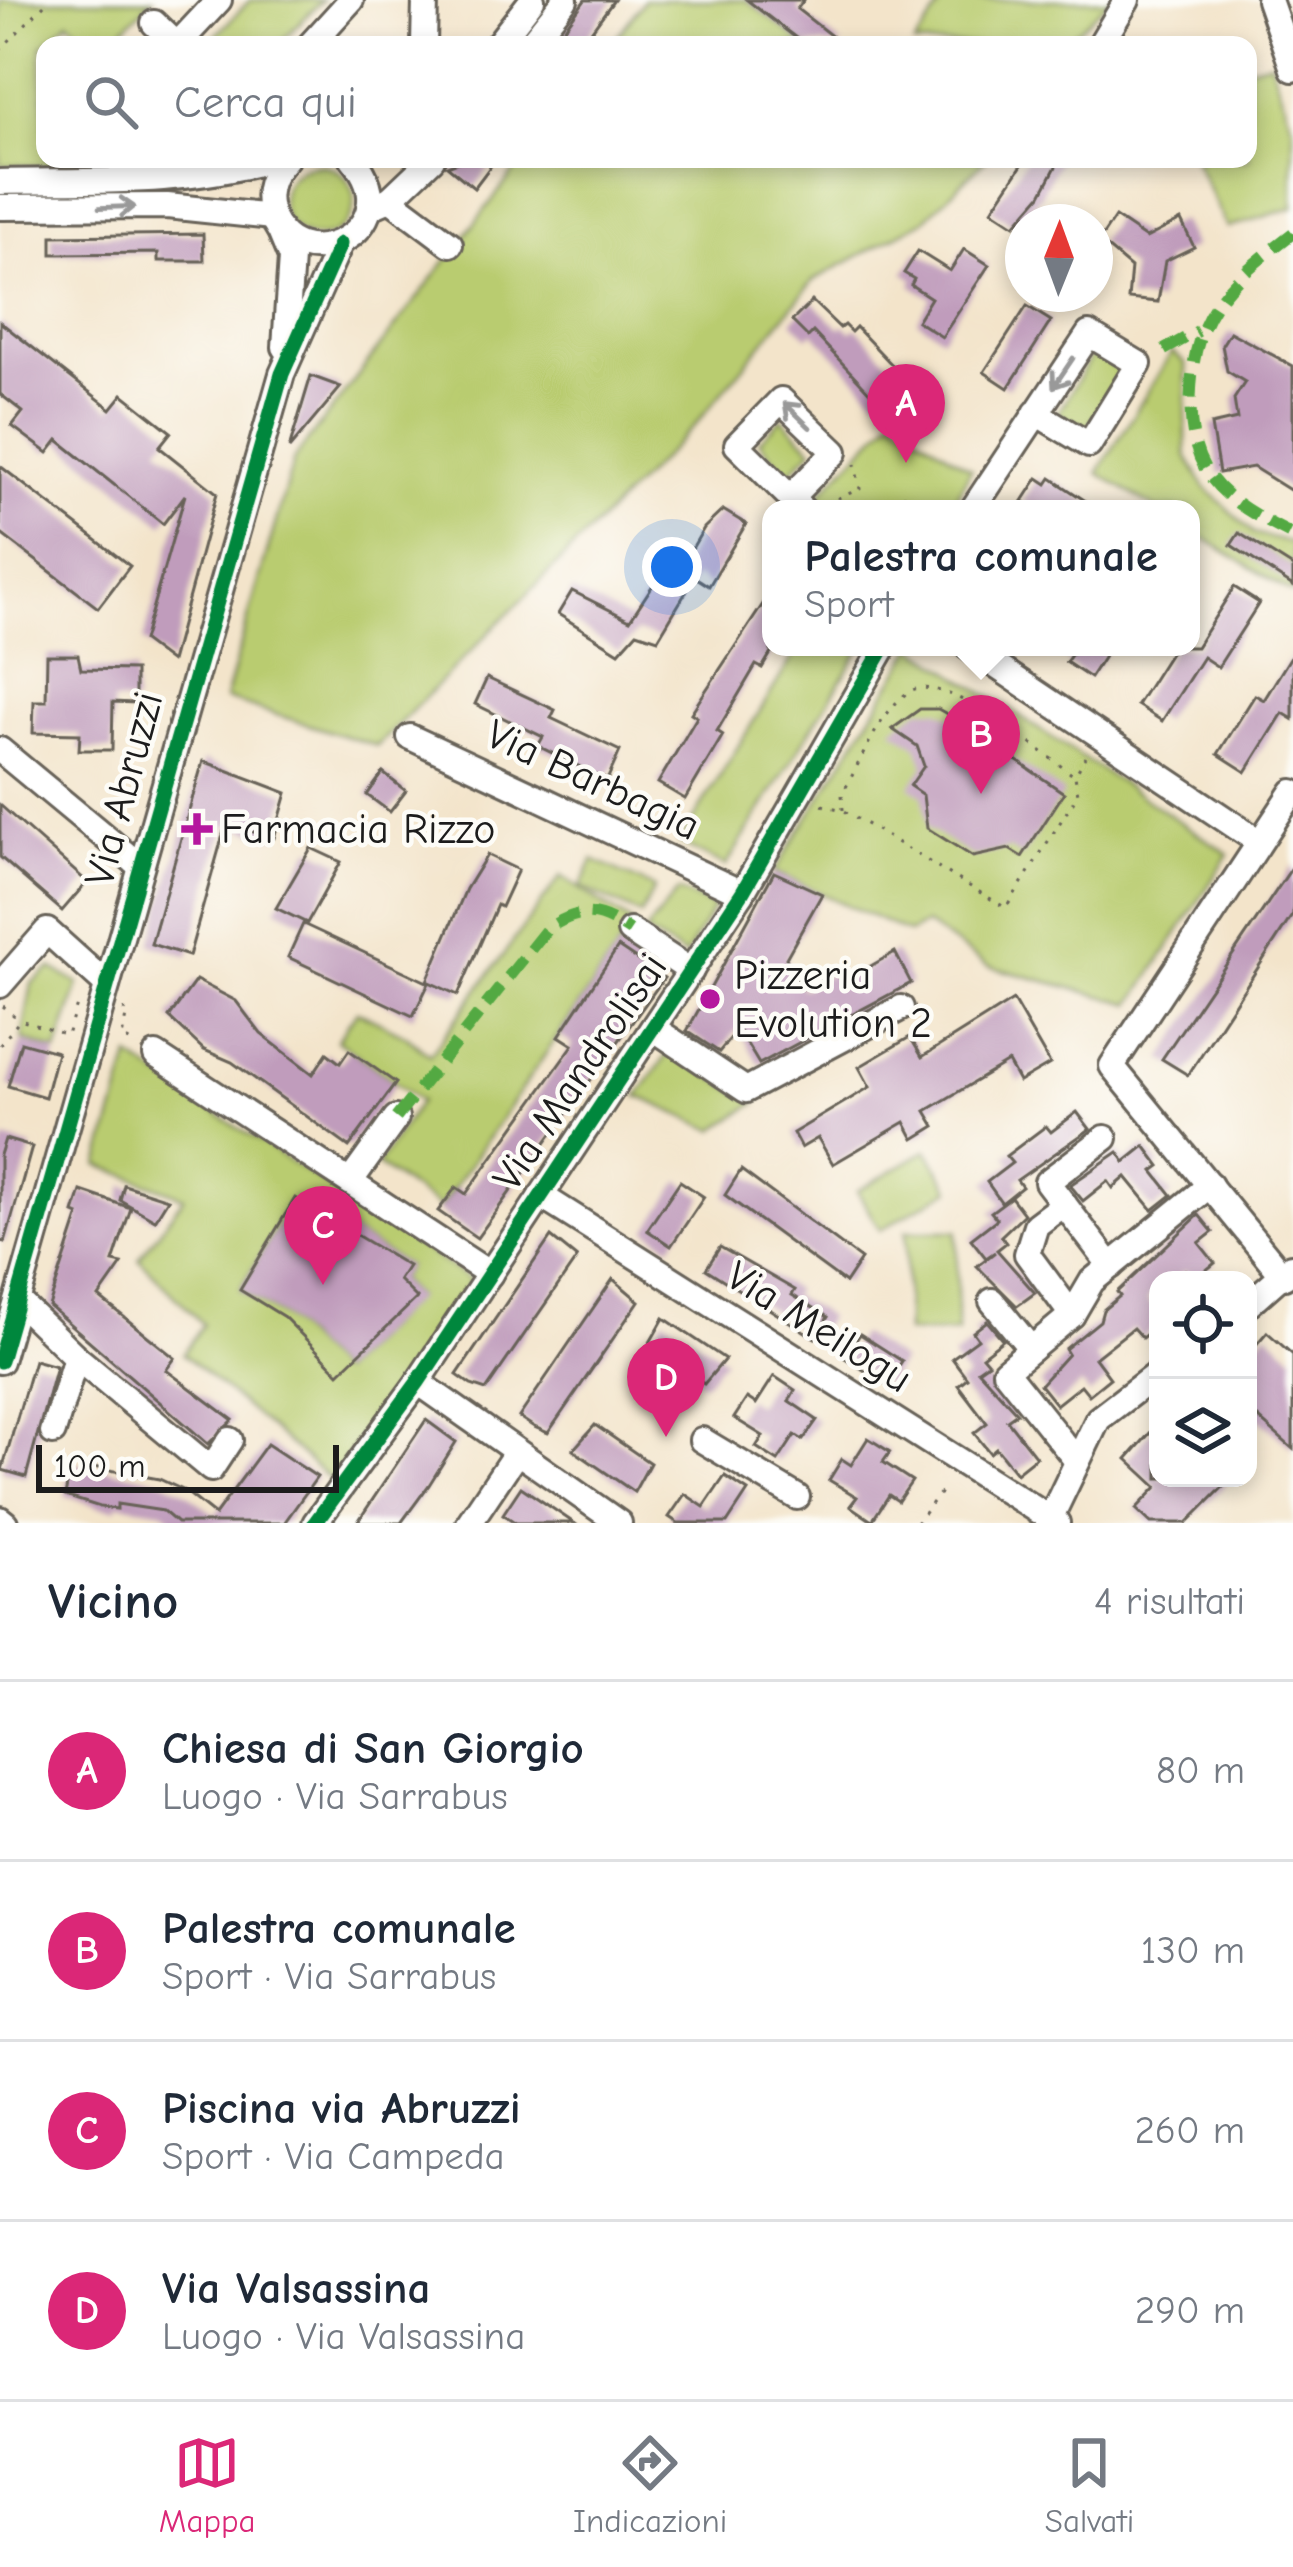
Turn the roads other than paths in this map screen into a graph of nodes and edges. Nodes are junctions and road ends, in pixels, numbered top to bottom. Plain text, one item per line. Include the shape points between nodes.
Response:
1 (219, 0) edge
2 (351, 0) edge
3 (532, 0) edge
4 (565, 0) edge
5 (1127, 0) edge
6 (1268, 0) edge
7 (154, 23) dead end
8 (168, 36) edge
9 (185, 36) edge
10 (318, 36) edge
11 (504, 36) edge
12 (536, 36) edge
13 (1105, 36) edge
14 (1293, 69) edge
15 (193, 168) edge
16 (281, 168) edge
17 (359, 168) edge
18 (421, 168) edge
19 (136, 169) edge
20 (0, 182) edge
21 (379, 203) junction
22 (0, 207) edge
23 (275, 222) junction
24 (340, 244) junction
25 (450, 244) dead end
26 (282, 374) junction
27 (1036, 413) junction
28 (979, 500) edge
29 (879, 656) edge
30 (981, 656) edge
31 (410, 737) dead end
32 (0, 750) edge
33 (1293, 792) edge
34 (1258, 842) junction
35 (140, 866) junction
36 (742, 893) junction
37 (630, 932) dead end
38 (691, 971) junction
39 (0, 985) edge
40 (105, 995) junction
41 (901, 1008) dead end
42 (653, 1028) junction
43 (157, 1055) dead end
44 (396, 1118) dead end
45 (1105, 1138) dead end
46 (350, 1182) junction
47 (1210, 1186) junction
48 (541, 1196) junction
49 (1064, 1204) junction
50 (1111, 1266) junction
51 (1288, 1270) edge
52 (490, 1274) junction
53 (1257, 1297) edge
54 (18, 1300) junction
55 (992, 1301) dead end
56 (1072, 1315) junction
57 (1030, 1349) junction
58 (76, 1357) junction
59 (0, 1361) edge
60 (1150, 1379) edge
61 (418, 1382) junction
62 (53, 1432) dead end
63 (230, 1440) dead end
64 (702, 1440) dead end
65 (516, 1453) junction
66 (1077, 1461) junction
67 (797, 1497) dead end
68 (1051, 1521) edge
69 (315, 1523) edge
70 (470, 1523) edge
71 (619, 1523) edge

1 - 9 street
2 - 10 street
3 - 11 street
4 - 12 street
5 - 13 street
6 - 14 street
7 - 8 street
15 - 19 street
16 - 23 street via 269,189
17 - 21 street
18 - 21 street, Via Abruzzi
19 - 20 street
21 - 24 street, Via Abruzzi
21 - 25 street
22 -> 23 street via 167,206
23 - 24 street via 305,247
23 - 26 street, Via Abruzzi via 291,258
24 - 26 street, Via Abruzzi
26 - 35 street, Via Abruzzi
27 -> 27 street via 1089,445 1139,364 1089,334
27 - 28 street
29 - 36 street, Via Mandrolisai
30 - 34 street
31 - 36 street, Via Barbagia
32 - 35 street
33 - 34 street
34 - 47 street via 1112,1066
35 - 40 street, Via Abruzzi
36 - 38 street, Via Mandrolisai
37 - 38 street
38 - 42 street, Via Mandrolisai
39 - 40 street via 47,931
40 - 54 street, Via Abruzzi
41 - 42 street via 746,1090
42 - 48 street, Via Mandrolisai
43 - 46 street
44 - 46 street
45 - 49 street via 1047,1182
46 - 52 street
47 - 50 street
47 - 51 street
48 - 52 street, Via Mandrolisai
48 - 68 street, Via Meilogu
49 - 50 street
49 - 56 street via 1036,1225 1027,1254
50 - 56 street
51 - 53 street
52 - 61 street, Via Mandrolisai
54 - 58 street
54 - 59 street, Via Abruzzi
55 - 57 street
56 - 57 street
57 - 66 street via 1004,1371
58 - 62 street
58 - 63 street via 211,1469
60 - 66 street via 1098,1419
61 - 65 street
61 - 69 street, Via Mandrolisai
64 - 67 street
65 - 70 street
65 - 71 street
66 - 68 street

